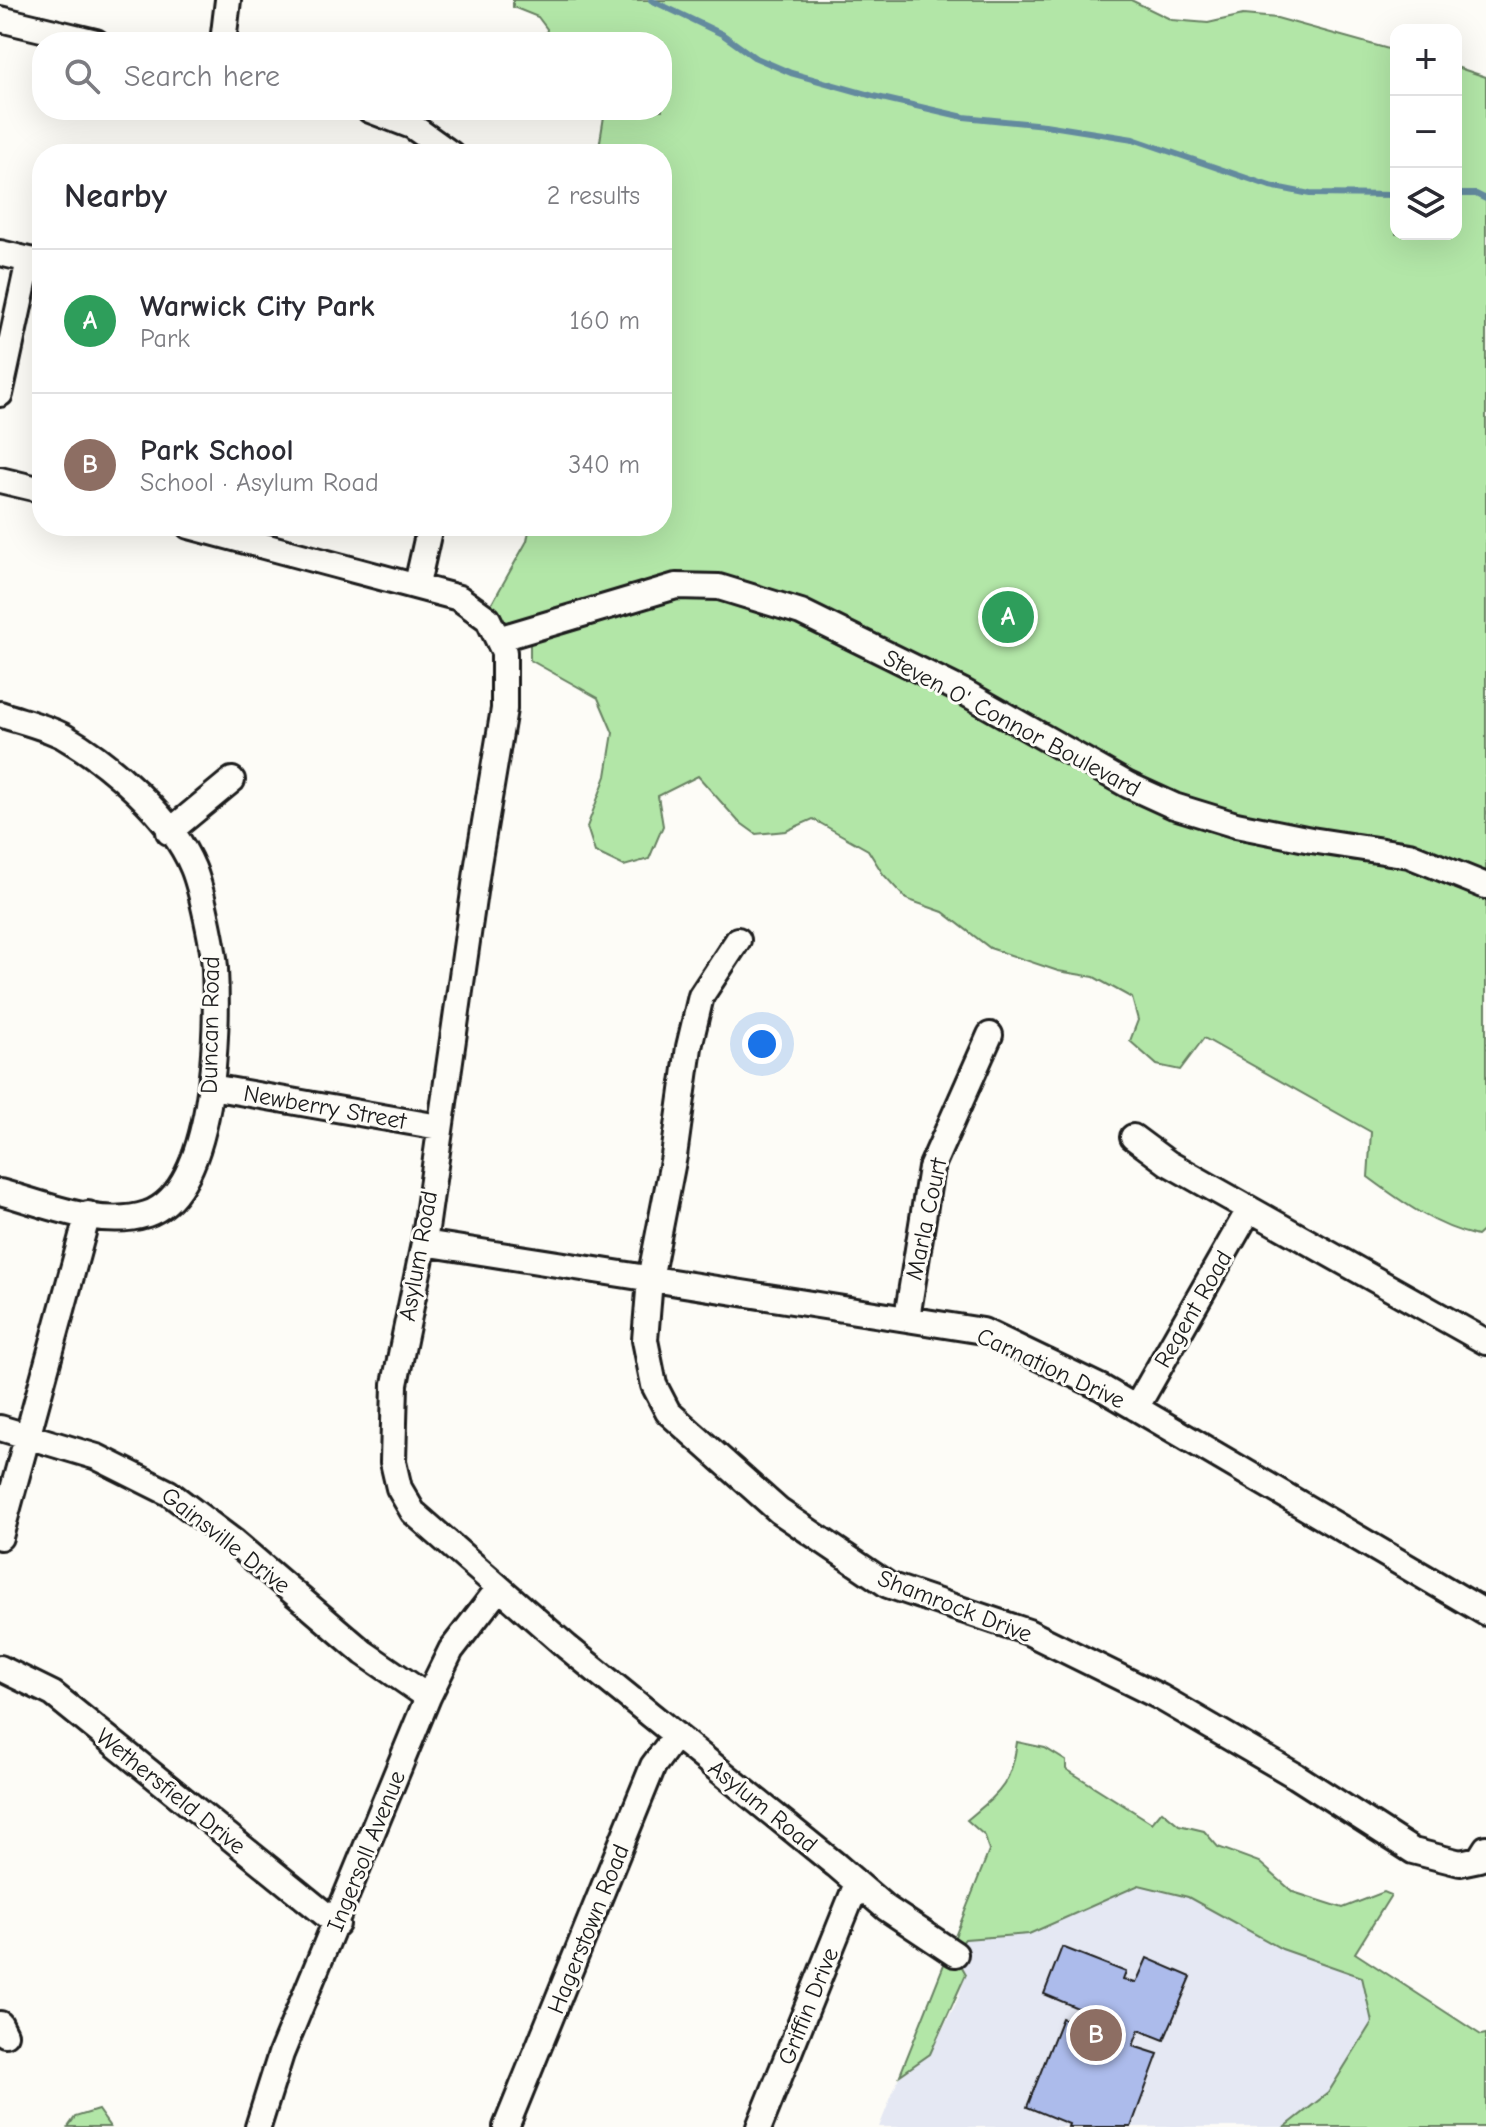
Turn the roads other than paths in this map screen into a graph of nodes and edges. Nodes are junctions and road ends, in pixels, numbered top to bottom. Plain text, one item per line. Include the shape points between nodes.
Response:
1 (228, 0) edge
2 (0, 19) edge
3 (54, 32) edge
4 (224, 32) edge
5 (396, 120) edge
6 (437, 144) edge
7 (0, 253) edge
8 (32, 261) edge
9 (32, 277) edge
10 (0, 394) edge
11 (0, 480) edge
12 (32, 488) edge
13 (228, 536) edge
14 (428, 536) edge
15 (417, 584) junction
16 (498, 639) junction
17 (0, 714) edge
18 (232, 780) dead end
19 (169, 832) junction
20 (1486, 886) edge
21 (738, 940) dead end
22 (990, 1035) dead end
23 (211, 1087) junction
24 (439, 1127) junction
25 (1133, 1137) dead end
26 (0, 1192) edge
27 (1249, 1210) junction
28 (88, 1214) junction
29 (424, 1243) junction
30 (650, 1279) junction
31 (907, 1318) junction
32 (1486, 1342) edge
33 (1136, 1408) junction
34 (0, 1428) edge
35 (27, 1434) junction
36 (0, 1537) edge
37 (499, 1588) junction
38 (1486, 1613) edge
39 (0, 1668) edge
40 (428, 1697) junction
41 (676, 1735) junction
42 (1486, 1848) edge
43 (856, 1886) junction
44 (337, 1924) junction
45 (955, 1954) dead end
46 (258, 2127) edge
47 (506, 2127) edge
48 (759, 2127) edge

1 - 4 street
2 - 3 street
5 - 6 street
7 - 8 street
9 - 10 street
11 - 12 street
13 - 15 street, Asylum Road
14 - 15 street
15 - 16 street, Asylum Road via 459,598 488,619
16 - 20 street, Steven O' Connor Boulevard via 676,586 719,587 801,612 964,692 1174,806 1236,825 1409,855
16 - 24 street, Asylum Road via 504,652 504,709
17 - 19 street, Duncan Road via 60,735 96,758 148,801
18 - 19 street
19 - 23 street, Duncan Road via 193,868 215,966
21 - 30 street, Shamrock Drive via 701,996
22 - 31 street, Marla Court via 931,1168
23 - 24 street, Newberry Street
23 - 28 street, Duncan Road via 188,1173 171,1198 151,1213 118,1221
24 - 29 street, Asylum Road
25 - 27 street
26 - 28 street, Duncan Road
27 - 32 street
27 - 33 street, Regent Road
28 - 35 street
29 - 30 street, Carnation Drive
29 - 37 street, Asylum Road via 395,1384 393,1462 399,1488 413,1512
30 - 31 street, Carnation Drive
30 - 42 street, Shamrock Drive via 645,1340 654,1385 668,1412 779,1511 856,1565 888,1585 1028,1632 1160,1697 1413,1851 1460,1863 1479,1859
31 - 33 street, Carnation Drive via 983,1331
33 - 38 street, Carnation Drive
34 - 35 street, Gainsville Drive
35 - 36 street
35 - 40 street, Gainsville Drive via 118,1466 169,1493 364,1653
37 - 40 street, Ingersoll Avenue via 451,1650
37 - 41 street, Asylum Road
39 - 44 street, Wethersfield Drive via 53,1694
40 - 44 street, Ingersoll Avenue
41 - 43 street, Asylum Road
41 - 47 street, Hagerstown Road via 653,1766
43 - 45 street, Asylum Road
43 - 48 street, Griffin Drive
44 - 46 street, Ingersoll Avenue via 281,2054

